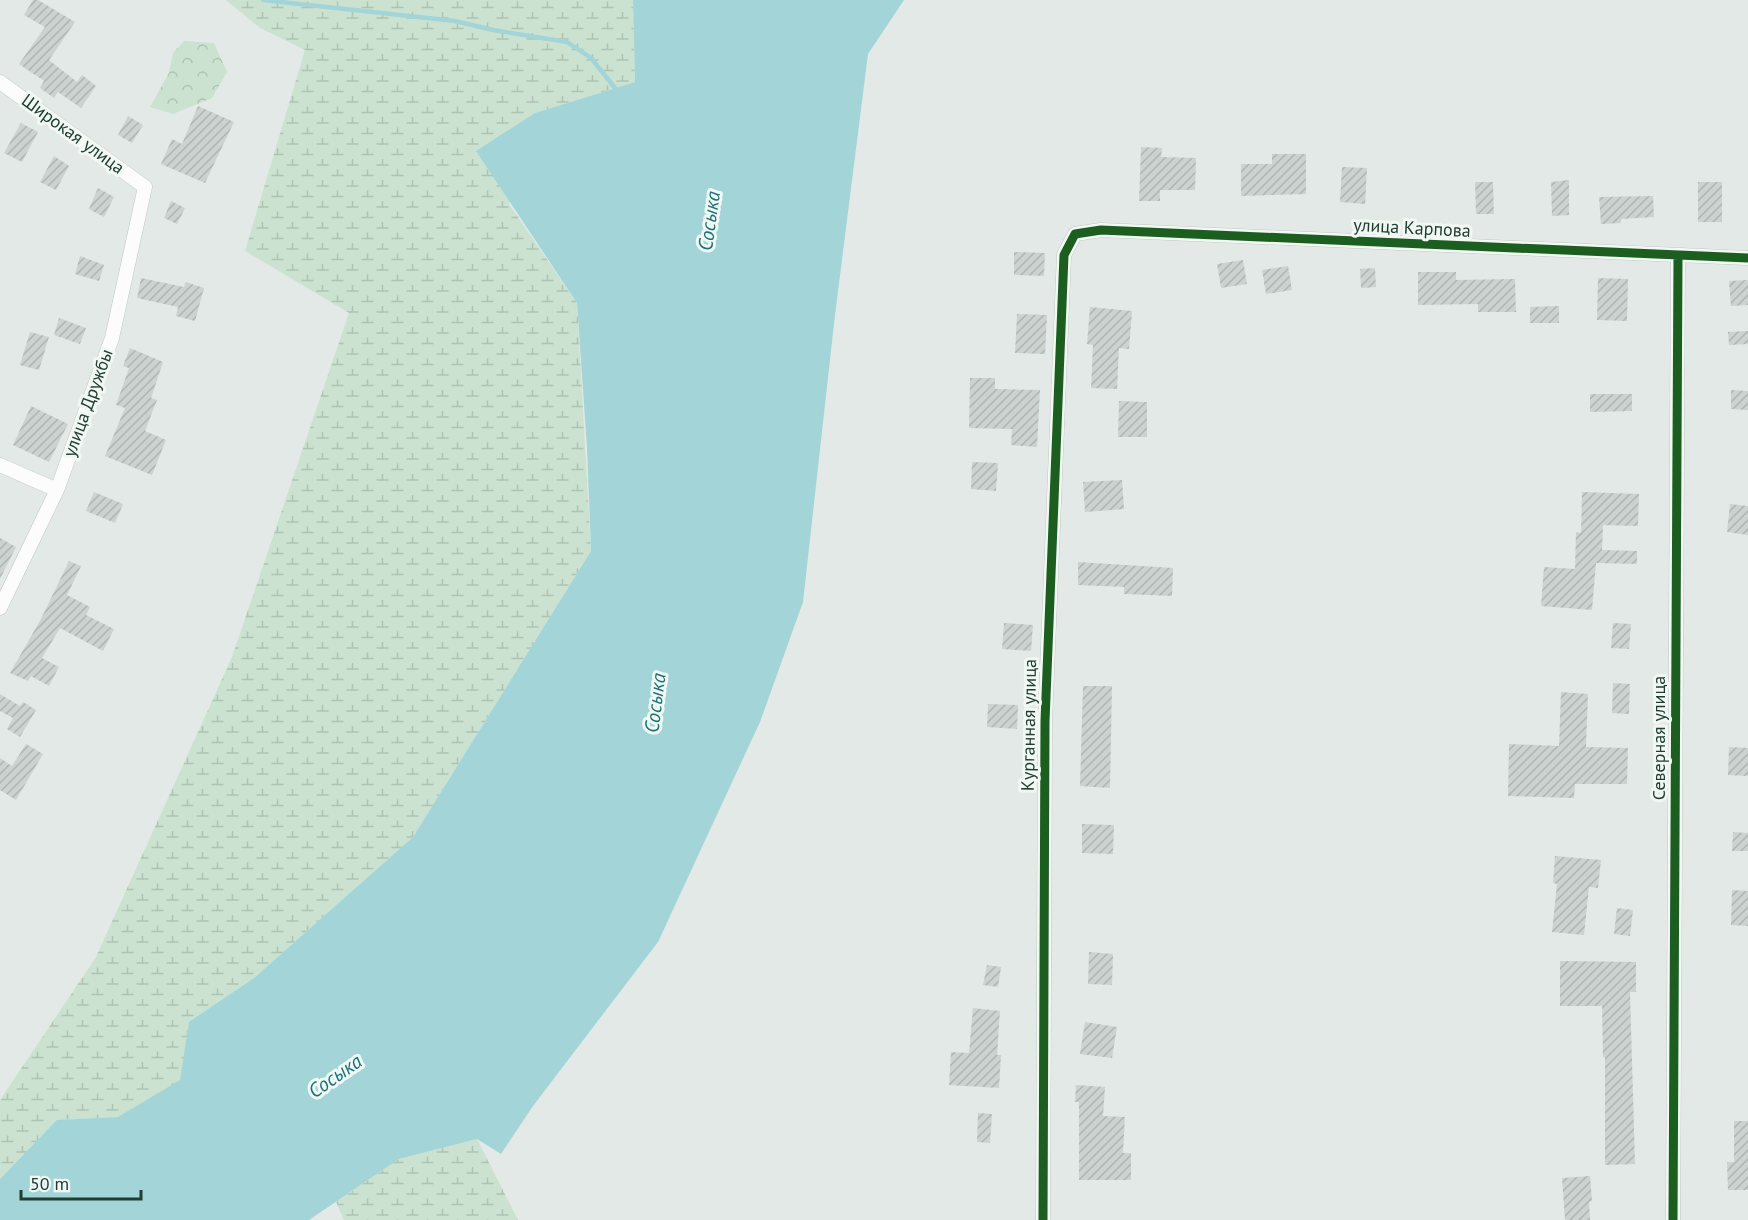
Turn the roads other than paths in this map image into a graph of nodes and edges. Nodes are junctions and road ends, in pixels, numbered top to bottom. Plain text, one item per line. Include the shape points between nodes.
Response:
1 (0, 82) edge
2 (146, 187) joint
3 (1075, 234) joint
4 (1678, 256) junction
5 (1748, 258) edge
6 (0, 465) edge
7 (57, 490) junction
8 (0, 608) edge
9 (1043, 1220) edge
10 (1673, 1220) edge

1 - 2 street, Широкая улица
2 - 7 street, улица Дружбы via 112,338
3 - 4 street, улица Карпова via 1101,230
3 - 9 street, Курганная улица via 1064,255 1045,721
4 - 5 street, улица Карпова
4 - 10 street, Северная улица
6 - 7 street
7 - 8 street, улица Дружбы

